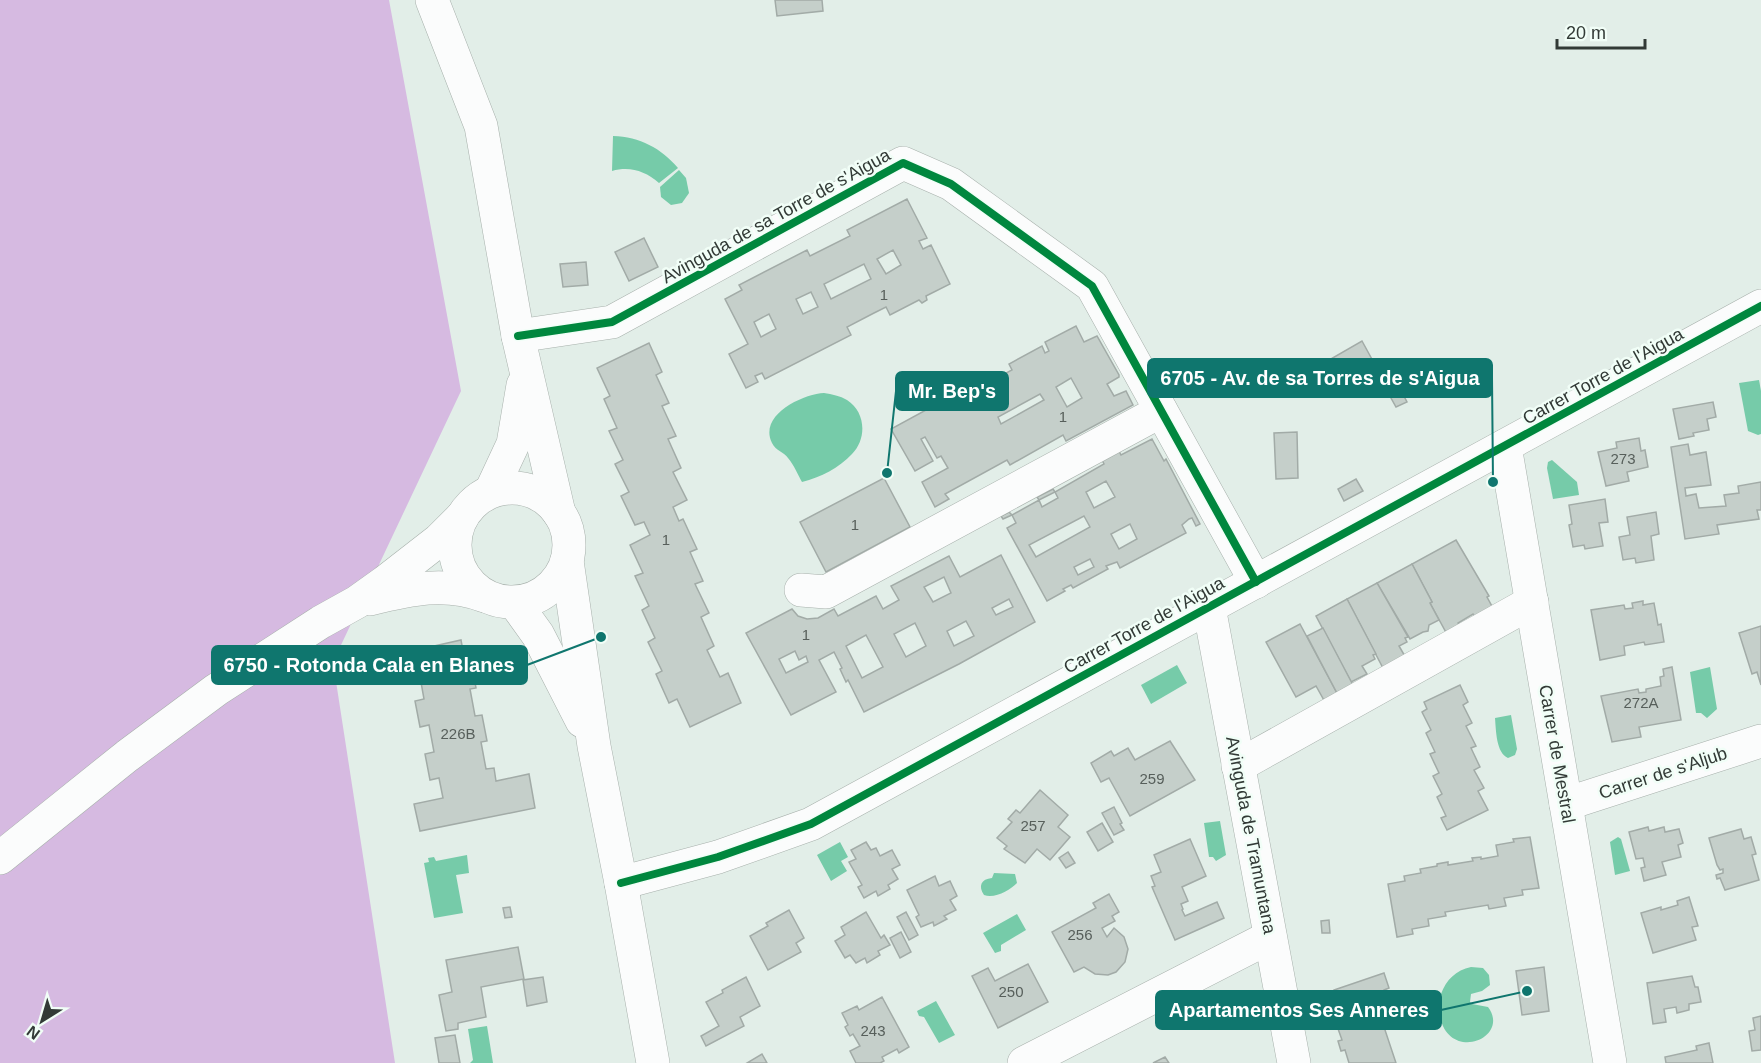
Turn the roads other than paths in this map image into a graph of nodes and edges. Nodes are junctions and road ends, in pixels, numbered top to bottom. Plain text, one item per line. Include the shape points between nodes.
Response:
1 (432, 0) edge
2 (1761, 306) edge
3 (518, 336) junction
4 (525, 368) junction
5 (1161, 411) junction
6 (1505, 446) junction
7 (491, 491) junction
8 (559, 513) junction
9 (462, 517) junction
10 (567, 561) junction
11 (1256, 582) junction
12 (801, 590) dead end
13 (500, 599) junction
14 (357, 602) junction
15 (1532, 602) junction
16 (1209, 607) junction
17 (1761, 741) edge
18 (594, 746) junction
19 (1238, 766) junction
20 (1566, 804) junction
21 (0, 858) edge
22 (621, 883) junction
23 (1270, 937) junction
24 (653, 1063) edge
25 (1024, 1063) edge
26 (1294, 1063) edge
27 (1610, 1063) edge

1 - 3 street via 481,126
2 - 6 street, Carrer Torre de l'Aigua
3 - 4 street
3 - 5 street, Avinguda de sa Torre de s'Aigua via 612,322 903,163 951,184 1092,286
4 - 7 street via 513,444
4 - 8 street
5 - 11 street
5 - 12 street via 826,592
6 - 11 street, Carrer Torre de l'Aigua
6 - 15 street, Carrer de Mestral
7 - 8 street via 515,488 537,494
7 - 9 street via 474,501
8 - 10 street via 568,534
9 - 13 street via 456,530 457,564 471,587
9 - 14 street via 431,547
10 - 13 street via 557,581 543,594
10 - 18 street
11 - 16 street, Carrer Torre de l'Aigua
13 - 14 street via 443,586
13 - 18 street via 538,635
14 - 21 street via 216,690
15 - 19 street
15 - 20 street, Carrer de Mestral
16 - 19 street, Avinguda de Tramuntana
16 - 22 street, Carrer Torre de l'Aigua via 811,824 718,857
17 - 20 street, Carrer de s'Aljub
18 - 22 street
19 - 23 street, Avinguda de Tramuntana
20 - 27 street, Carrer de Mestral
22 - 24 street
23 - 25 street
23 - 26 street, Avinguda de Tramuntana

